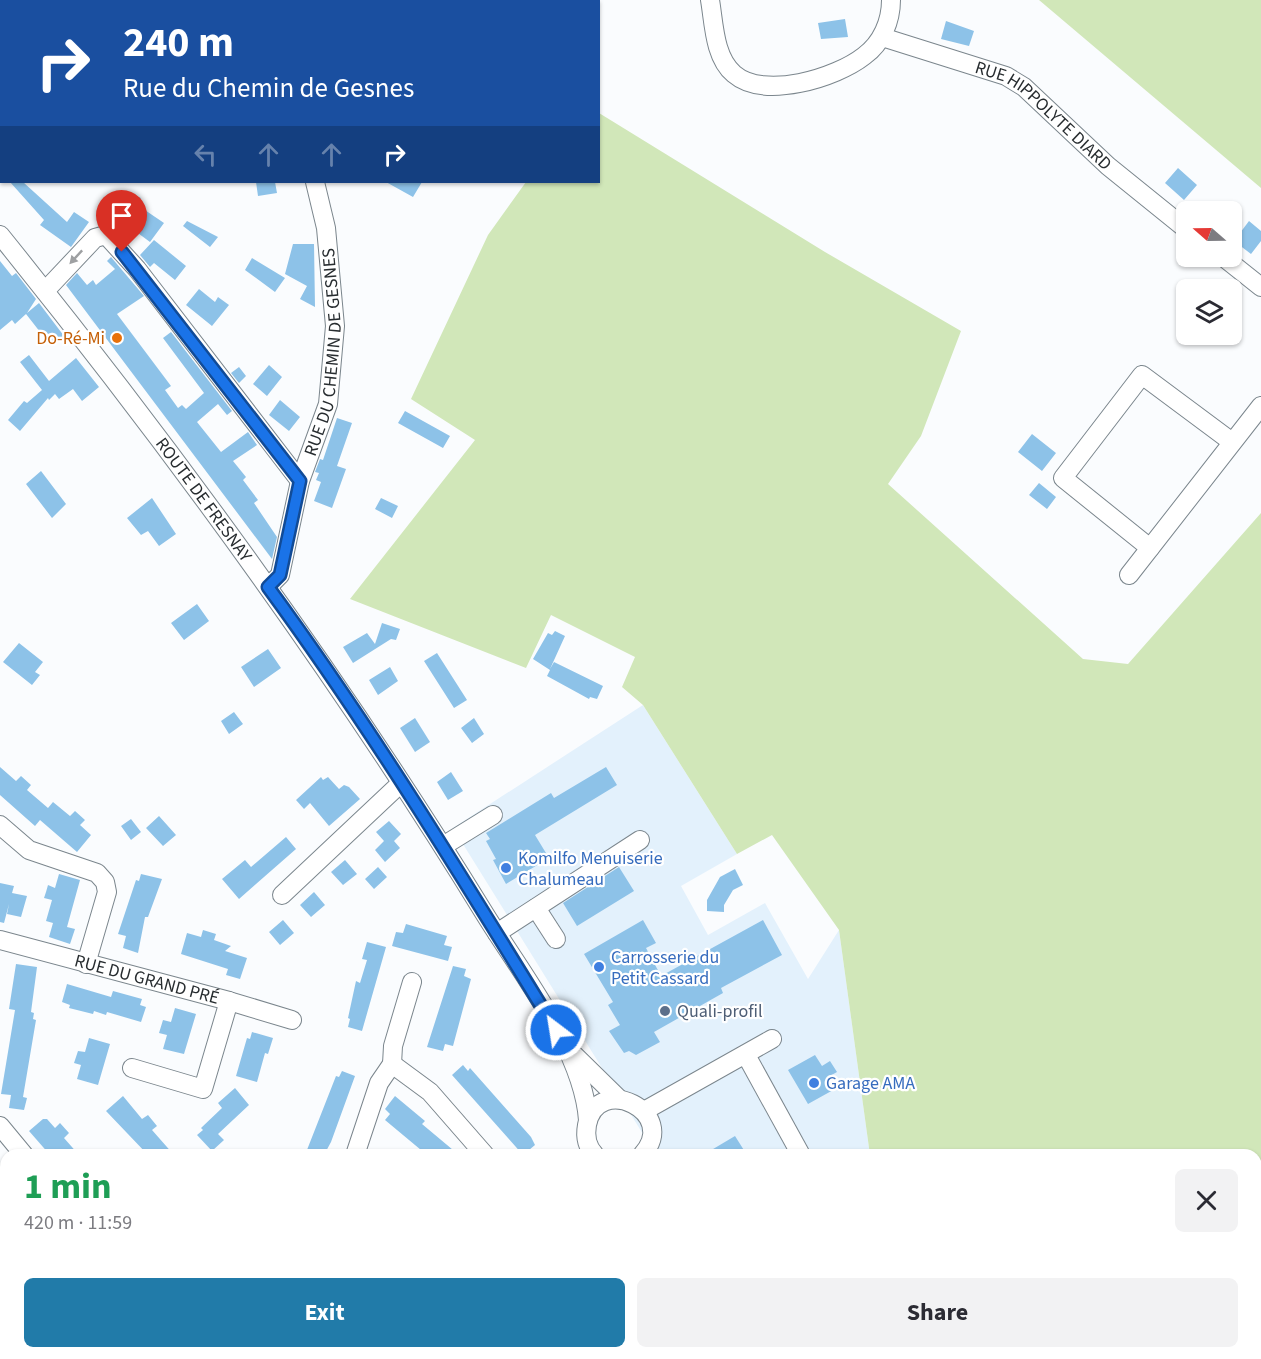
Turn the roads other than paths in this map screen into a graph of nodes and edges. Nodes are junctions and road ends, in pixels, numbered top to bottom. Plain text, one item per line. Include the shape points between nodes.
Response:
1 (710, 0) edge
2 (891, 0) edge
3 (882, 37) junction
4 (315, 183) edge
5 (1176, 221) edge
6 (0, 235) edge
7 (1236, 267) edge
8 (1261, 287) edge
9 (45, 291) junction
10 (1261, 406) edge
11 (1232, 442) junction
12 (300, 481) junction
13 (1150, 548) junction
14 (1129, 575) dead end
15 (268, 587) junction
16 (402, 783) junction
17 (493, 815) dead end
18 (0, 825) edge
19 (640, 840) dead end
20 (443, 846) junction
21 (282, 894) dead end
22 (536, 908) junction
23 (497, 933) junction
24 (556, 939) dead end
25 (1, 946) edge
26 (86, 964) junction
27 (412, 982) dead end
28 (229, 1001) junction
29 (292, 1020) dead end
30 (771, 1039) dead end
31 (567, 1048) junction
32 (746, 1055) junction
33 (392, 1064) junction
34 (132, 1068) dead end
35 (619, 1099) junction
36 (644, 1111) junction
37 (588, 1120) junction
38 (0, 1126) edge
39 (19, 1149) edge
40 (357, 1149) edge
41 (479, 1149) edge
42 (589, 1149) edge
43 (647, 1149) edge
44 (798, 1149) edge

1 - 3 street via 719,52 733,73 764,86 784,87 831,73 865,56
2 - 3 street via 890,21
3 - 5 street, RUE HIPPOLYTE DIARD via 1006,76 1024,87 1108,166
4 - 12 street, RUE DU CHEMIN DE GESNES via 326,228 335,326 328,404
6 - 9 street, ROUTE DE FRESNAY
7 - 8 street
12 -> 9 street via 137,268 106,235 95,238
9 - 15 street, ROUTE DE FRESNAY via 146,419
10 - 11 street
11 - 13 street
11 - 13 street via 1142,375 1063,478
12 - 15 street, RUE DU CHEMIN DE GESNES via 280,575
13 - 14 street
15 - 16 street, ROUTE DE FRESNAY
16 - 20 street, ROUTE DE FRESNAY
16 - 21 street
17 - 20 street
18 - 26 street via 29,850 97,873 105,882 107,892
19 - 22 street
20 - 23 street, ROUTE DE FRESNAY
22 - 23 street
22 - 24 street
23 - 31 street, ROUTE DE FRESNAY
25 - 26 street, RUE DU GRAND PRÉ
26 - 28 street, RUE DU GRAND PRÉ
27 - 33 street via 393,1046
28 - 29 street, RUE DU GRAND PRÉ
28 - 34 street via 203,1089
30 - 32 street
31 - 35 street, ROUTE DE FRESNAY
31 - 37 street, ROUTE DE FRESNAY via 584,1092
32 - 36 street
32 - 44 street
33 - 40 street via 379,1083
33 - 41 street via 429,1092
35 - 36 street, ROUTE DE FRESNAY
35 - 37 street via 602,1104
36 - 43 street via 651,1132
37 - 42 street, ROUTE DE FRESNAY
38 - 39 street

